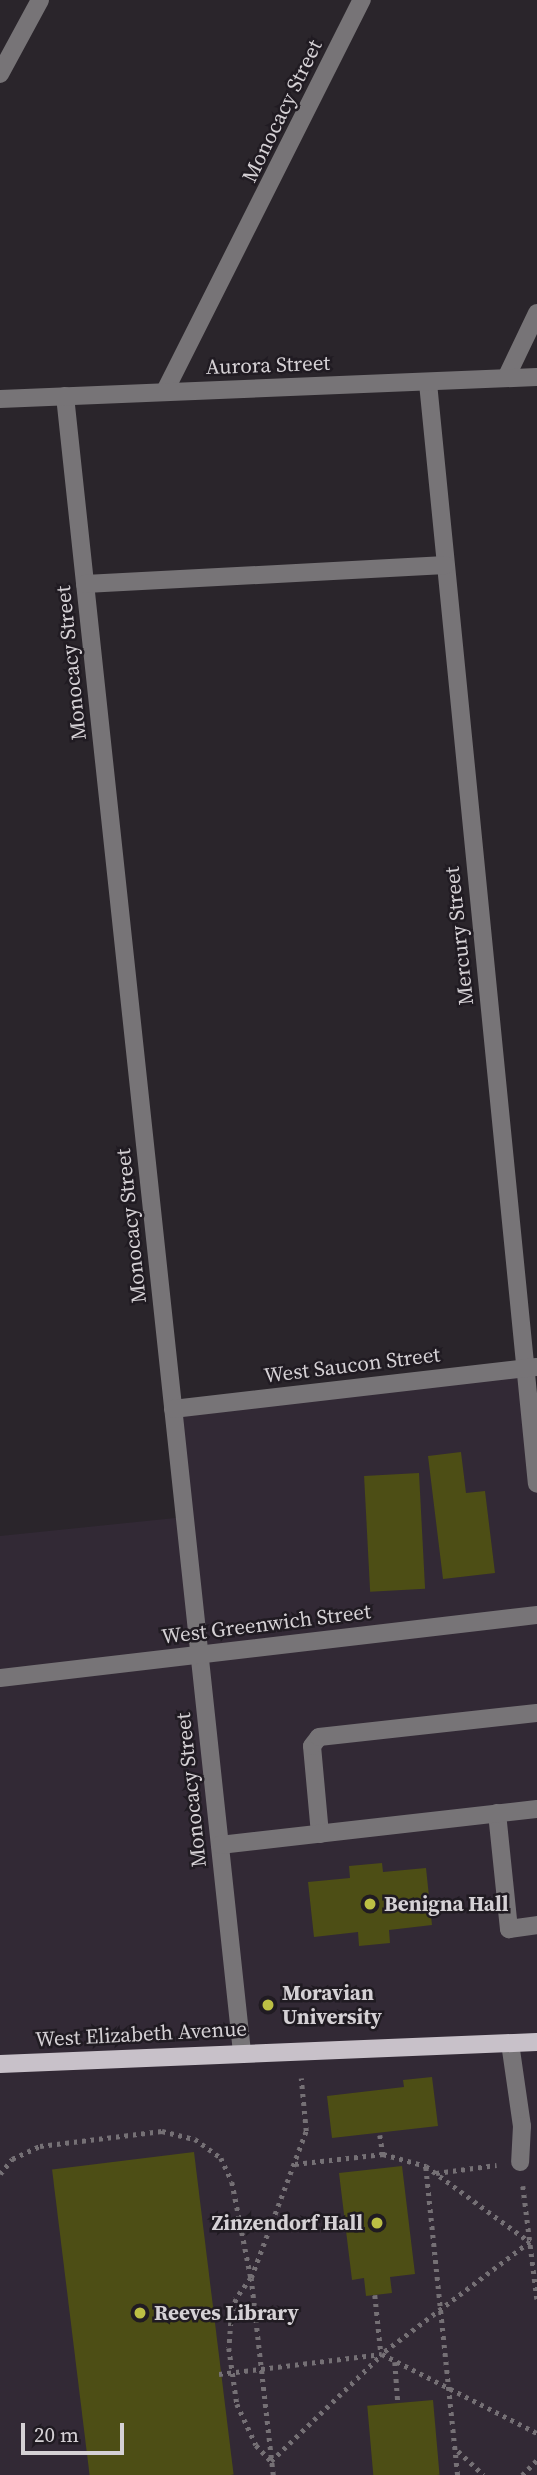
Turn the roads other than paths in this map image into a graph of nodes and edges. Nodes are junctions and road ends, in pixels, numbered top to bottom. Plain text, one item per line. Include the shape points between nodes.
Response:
1 (40, 0) edge
2 (362, 0) edge
3 (0, 74) edge
4 (537, 313) edge
5 (537, 377) edge
6 (506, 378) junction
7 (428, 383) junction
8 (165, 391) junction
9 (65, 396) junction
10 (0, 400) edge
11 (446, 565) junction
12 (85, 584) junction
13 (531, 1367) edge
14 (173, 1409) junction
15 (537, 1484) edge
16 (537, 1615) edge
17 (200, 1655) junction
18 (0, 1678) edge
19 (537, 1713) edge
20 (537, 1808) edge
21 (497, 1813) junction
22 (320, 1834) junction
23 (220, 1846) junction
24 (537, 1925) edge
25 (537, 2042) edge
26 (510, 2043) junction
27 (242, 2052) junction
28 (0, 2064) edge
29 (520, 2162) road end

1 - 3 street
2 - 8 street, Monocacy Street
4 - 6 street
5 - 6 street, Aurora Street
6 - 7 street, Aurora Street
7 - 8 street, Aurora Street
7 - 11 street, Mercury Street
8 - 9 street, Aurora Street
9 - 10 street, Aurora Street
9 - 12 street, Monocacy Street
11 - 12 street
11 - 13 street, Mercury Street
12 - 14 street, Monocacy Street
13 - 14 street, West Saucon Street
13 - 15 street, Mercury Street
14 - 17 street, Monocacy Street
16 - 17 street, West Greenwich Street
17 - 18 street, West Greenwich Street
17 - 23 street, Monocacy Street
19 - 22 street via 319,1737 312,1746
20 - 21 street
21 - 22 street
21 - 24 street via 509,1929
22 - 23 street
23 - 27 street, Monocacy Street
25 - 26 main road, West Elizabeth Avenue
26 - 27 main road, West Elizabeth Avenue
26 - 29 street via 522,2126
27 - 28 main road, West Elizabeth Avenue

